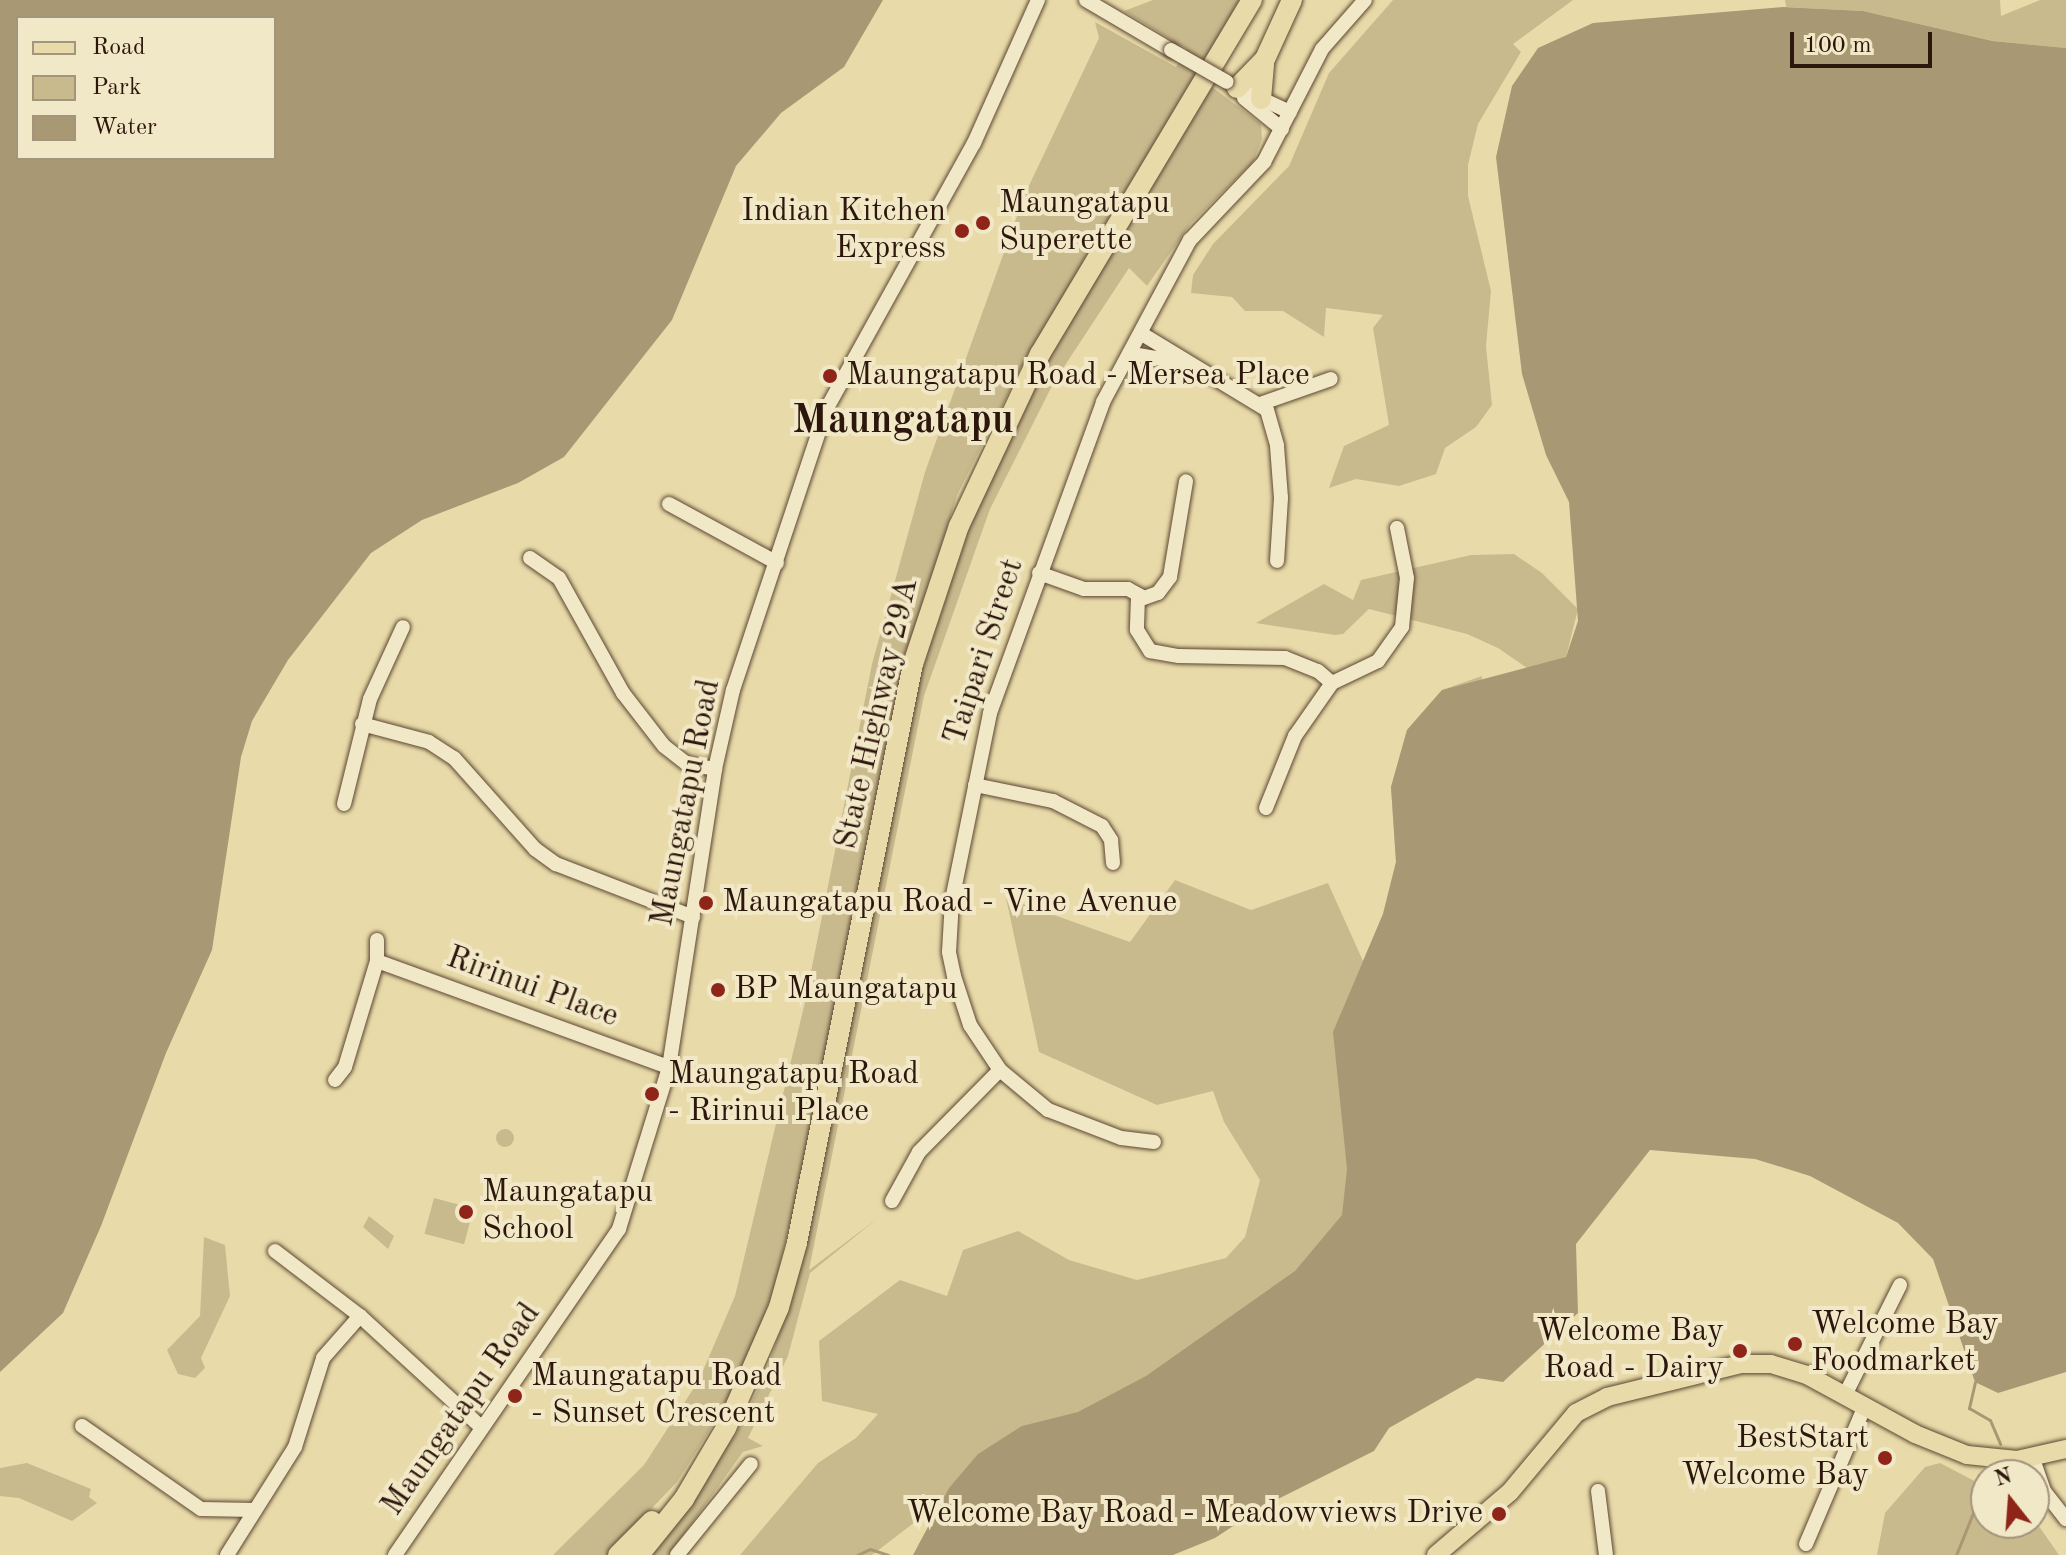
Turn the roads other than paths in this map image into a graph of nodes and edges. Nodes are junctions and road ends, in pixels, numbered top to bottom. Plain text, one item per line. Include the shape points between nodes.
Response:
1 (1038, 0) edge
2 (1086, 0) edge
3 (1252, 0) edge
4 (1292, 0) edge
5 (1365, 0) edge
6 (1265, 59) junction
7 (1232, 85) junction
8 (1261, 99) junction
9 (1290, 112) junction
10 (1282, 129) junction
11 (1142, 334) junction
12 (1132, 354) junction
13 (1193, 365) junction
14 (1331, 379) dead end
15 (1260, 404) junction
16 (1186, 481) dead end
17 (669, 504) dead end
18 (1397, 528) dead end
19 (530, 558) dead end
20 (1277, 561) dead end
21 (777, 563) junction
22 (1039, 573) junction
23 (1138, 597) junction
24 (403, 627) dead end
25 (1332, 683) junction
26 (362, 724) junction
27 (715, 769) junction
28 (975, 785) junction
29 (344, 804) dead end
30 (1266, 808) dead end
31 (1113, 863) dead end
32 (693, 917) junction
33 (377, 940) dead end
34 (377, 961) junction
35 (669, 1067) junction
36 (1000, 1070) junction
37 (335, 1080) dead end
38 (1154, 1142) dead end
39 (892, 1201) dead end
40 (275, 1251) dead end
41 (1900, 1285) dead end
42 (360, 1316) junction
43 (1845, 1395) junction
44 (1865, 1406) junction
45 (82, 1426) dead end
46 (481, 1427) junction
47 (713, 1449) junction
48 (2066, 1449) edge
49 (1990, 1459) edge
50 (2033, 1459) edge
51 (751, 1464) dead end
52 (1598, 1491) dead end
53 (2050, 1499) edge
54 (255, 1510) junction
55 (2066, 1519) edge
56 (1806, 1544) dead end
57 (227, 1555) edge
58 (395, 1555) edge
59 (618, 1555) edge
60 (639, 1555) edge
61 (677, 1555) edge
62 (1436, 1555) edge
63 (1606, 1555) edge

1 - 21 street, Maungatapu Road via 974,143 831,398
2 - 7 street, bridge
3 - 47 highway, State Highway 29A via 1040,354 959,526 913,664 790,1272 752,1376
4 - 6 highway
5 - 9 street, Taipari Street via 1331,34
6 - 7 highway
6 - 8 highway
7 - 8 street
7 - 10 street
8 - 9 street
9 - 10 street, Taipari Street
10 - 11 street, Taipari Street via 1254,175 1190,240
11 - 12 street, Taipari Street
11 - 13 street
12 - 13 street
12 - 22 street, Taipari Street via 1085,442
13 - 15 street
14 - 15 street
15 - 20 street via 1270,417 1277,446
16 - 23 street via 1165,588
17 - 21 street
18 - 25 street via 1407,578 1402,627 1378,661
19 - 27 street via 559,578 623,693 664,746 686,763
21 - 27 street, Maungatapu Road via 733,690
22 - 23 street via 1084,589 1128,589
22 - 28 street, Taipari Street via 990,713
23 - 25 street via 1137,630 1150,651 1285,658 1318,671
24 - 26 street
25 - 30 street via 1295,736
26 - 29 street
26 - 32 street via 429,742 447,753 483,784 535,849 556,864
27 - 32 street, Maungatapu Road
28 - 31 street via 1053,801 1102,826 1111,840
28 - 36 street, Taipari Street via 952,900 949,952 970,1025
32 - 35 street, Maungatapu Road
33 - 34 street
34 - 35 street, Ririnui Place
34 - 37 street via 345,1067
35 - 46 street, Maungatapu Road via 613,1243
36 - 38 street, Taipari Street via 1048,1110 1121,1138
36 - 39 street via 919,1152
40 - 42 street
41 - 43 street
42 - 46 street
42 - 54 street via 323,1358 301,1434
43 - 44 main road
43 - 62 main road via 1807,1375 1757,1363 1607,1397 1569,1418 1510,1492
44 - 49 main road via 1949,1449
44 - 56 street
45 - 54 street via 201,1509
46 - 58 street, Maungatapu Road
47 - 59 highway, State Highway 29A
47 - 60 highway, State Highway 29A via 684,1499
48 - 50 main road
51 - 61 street
52 - 63 street
53 - 55 street
54 - 57 street

